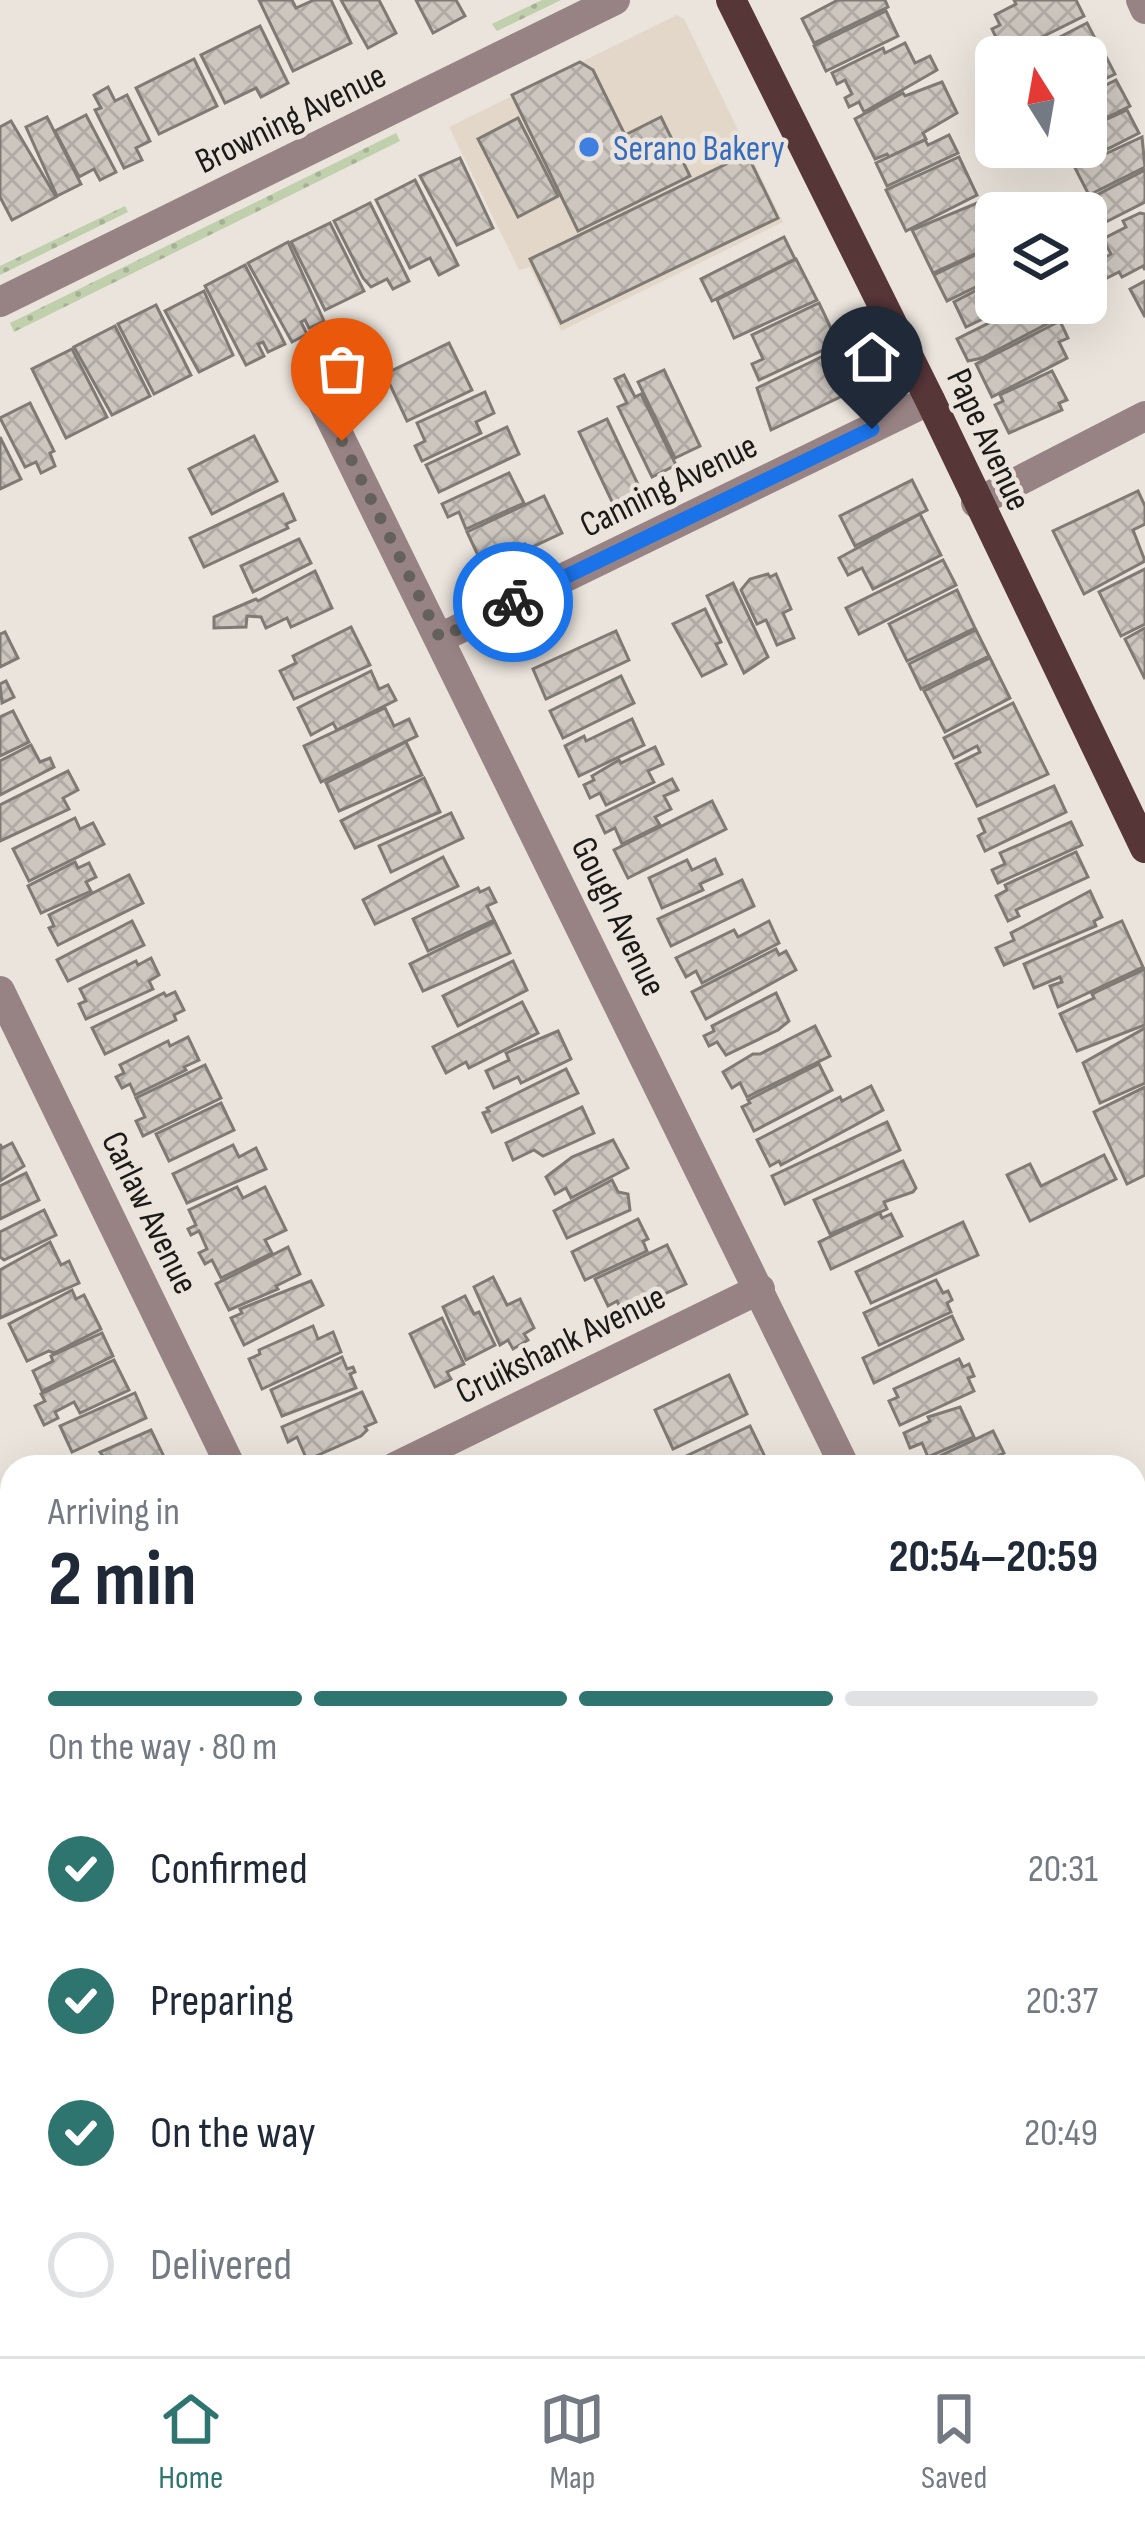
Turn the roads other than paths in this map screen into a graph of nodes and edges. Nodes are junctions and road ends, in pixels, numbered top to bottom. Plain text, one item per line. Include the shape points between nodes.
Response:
1 (615, 0) edge
2 (731, 0) edge
3 (1141, 0) edge
4 (1145, 9) edge
5 (0, 302) edge
6 (322, 400) dead end
7 (930, 400) junction
8 (1145, 416) edge
9 (976, 503) junction
10 (440, 638) junction
11 (1145, 848) edge
12 (0, 991) edge
13 (760, 1289) junction
14 (225, 1455) edge
15 (420, 1455) edge
16 (839, 1455) edge

1 - 5 street, Browning Avenue
2 - 7 main road, Pape Avenue
3 - 4 street
6 - 10 street, Gough Avenue
7 - 9 main road, Pape Avenue
7 - 10 street, Canning Avenue
8 - 9 street
9 - 11 main road, Pape Avenue
10 - 13 street, Gough Avenue
12 - 14 street, Carlaw Avenue
13 - 15 street, Cruikshank Avenue
13 - 16 street, Gough Avenue

